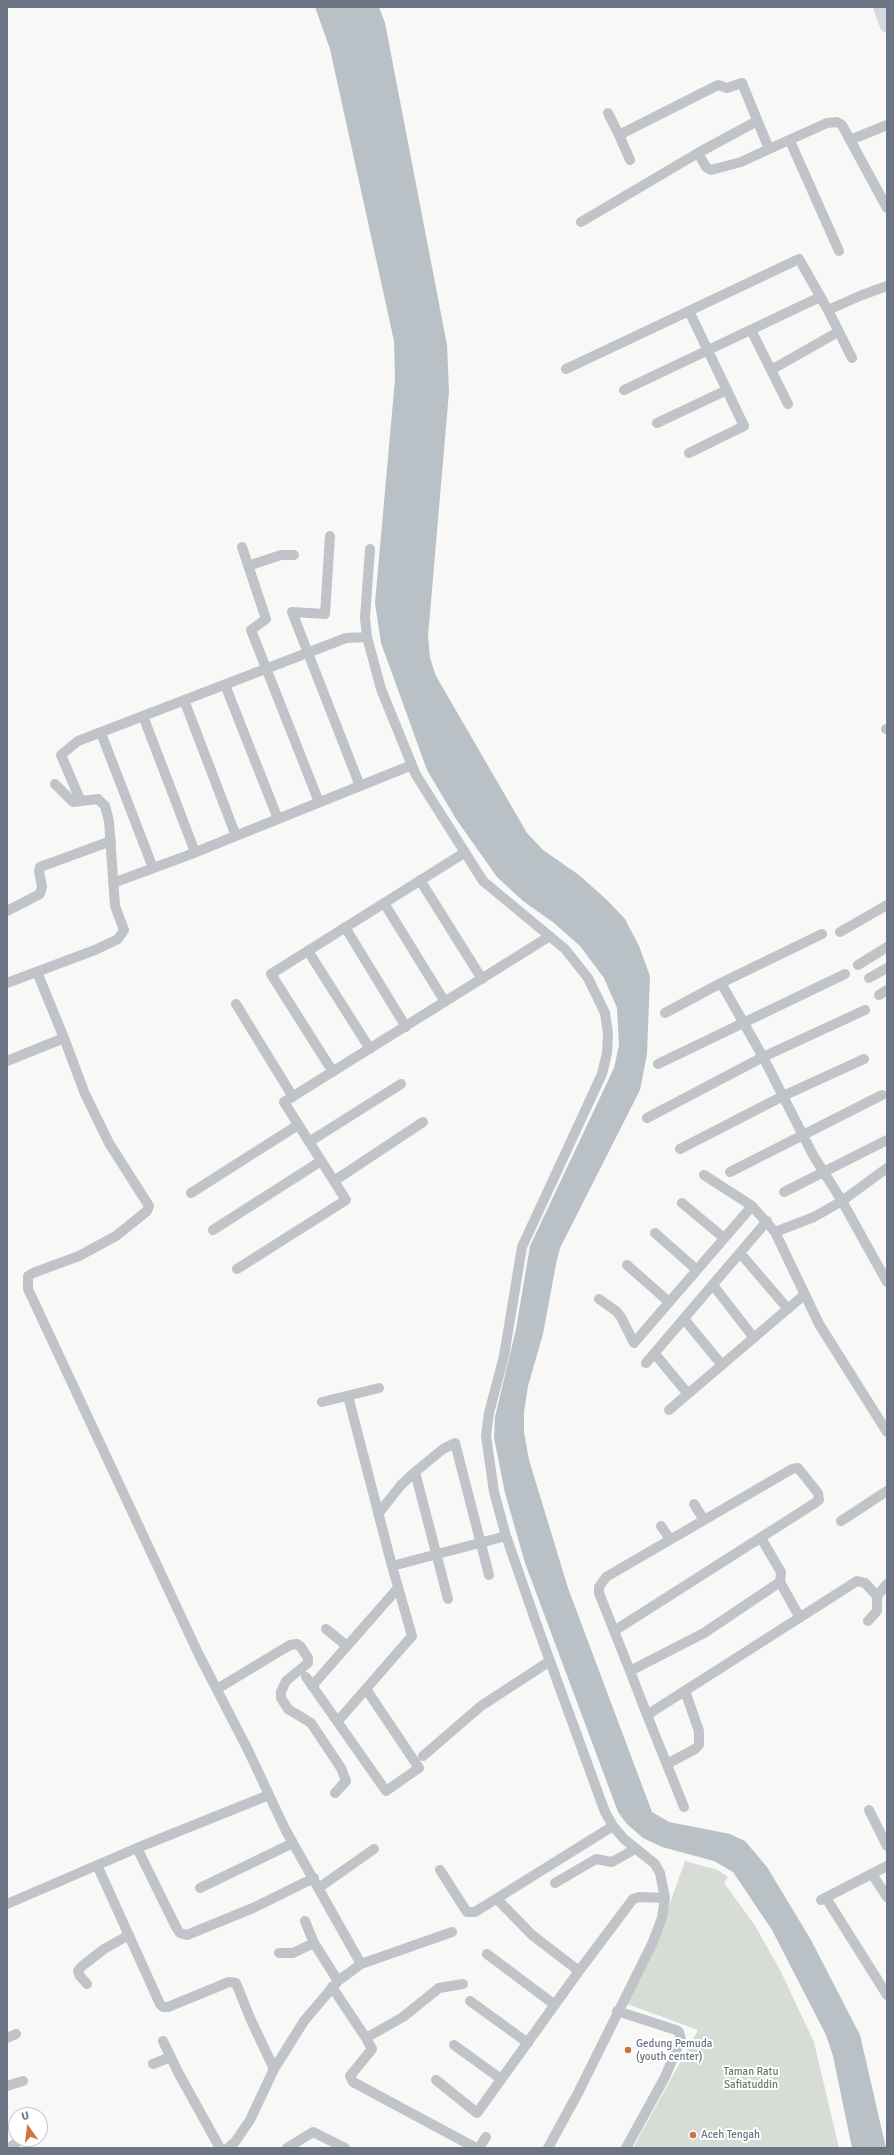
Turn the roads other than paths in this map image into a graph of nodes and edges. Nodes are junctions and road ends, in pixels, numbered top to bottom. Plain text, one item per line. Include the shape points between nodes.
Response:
1 (608, 113) dead end
2 (758, 121) junction
3 (887, 125) edge
4 (619, 134) junction
5 (850, 140) junction
6 (790, 141) junction
7 (769, 149) junction
8 (698, 153) junction
9 (630, 160) dead end
10 (887, 208) edge
11 (581, 222) dead end
12 (839, 251) dead end
13 (887, 286) edge
14 (820, 297) junction
15 (828, 310) junction
16 (690, 311) junction
17 (751, 330) junction
18 (838, 332) junction
19 (708, 350) junction
20 (852, 358) dead end
21 (566, 369) dead end
22 (771, 370) junction
23 (624, 390) dead end
24 (727, 390) junction
25 (788, 404) dead end
26 (657, 423) dead end
27 (689, 453) dead end
28 (330, 536) dead end
29 (242, 547) dead end
30 (370, 549) dead end
31 (294, 555) dead end
32 (248, 566) junction
33 (367, 637) junction
34 (308, 652) junction
35 (266, 669) junction
36 (225, 684) junction
37 (184, 700) junction
38 (143, 716) junction
39 (101, 732) junction
40 (412, 765) junction
41 (55, 784) dead end
42 (360, 786) junction
43 (79, 797) dead end
44 (319, 802) junction
45 (278, 819) junction
46 (236, 836) junction
47 (110, 841) junction
48 (195, 852) junction
49 (464, 853) junction
50 (153, 868) junction
51 (420, 880) junction
52 (113, 883) junction
53 (384, 903) junction
54 (887, 904) edge
55 (7, 911) edge
56 (345, 927) junction
57 (840, 932) dead end
58 (822, 934) dead end
59 (550, 936) junction
60 (887, 947) edge
61 (308, 951) junction
62 (858, 965) dead end
63 (887, 968) edge
64 (37, 972) junction
65 (845, 974) dead end
66 (869, 978) dead end
67 (482, 979) junction
68 (7, 983) edge
69 (721, 983) junction
70 (445, 1002) junction
71 (236, 1004) dead end
72 (865, 1010) dead end
73 (665, 1013) dead end
74 (743, 1022) junction
75 (406, 1026) junction
76 (64, 1038) junction
77 (370, 1049) junction
78 (763, 1057) junction
79 (864, 1058) dead end
80 (7, 1061) edge
81 (658, 1064) dead end
82 (332, 1072) junction
83 (401, 1084) dead end
84 (882, 1095) dead end
85 (783, 1096) junction
86 (293, 1097) junction
87 (647, 1118) dead end
88 (423, 1122) dead end
89 (298, 1125) junction
90 (802, 1134) junction
91 (887, 1140) edge
92 (309, 1142) junction
93 (680, 1149) dead end
94 (322, 1161) junction
95 (887, 1168) edge
96 (730, 1172) dead end
97 (824, 1172) junction
98 (704, 1175) dead end
99 (334, 1180) junction
100 (784, 1192) dead end
101 (190, 1193) dead end
102 (842, 1201) junction
103 (682, 1202) dead end
104 (752, 1206) junction
105 (767, 1221) junction
106 (213, 1230) dead end
107 (775, 1232) junction
108 (655, 1233) dead end
109 (724, 1238) junction
110 (740, 1253) junction
111 (627, 1266) dead end
112 (237, 1269) dead end
113 (697, 1270) junction
114 (887, 1282) edge
115 (713, 1285) junction
116 (804, 1295) junction
117 (599, 1299) dead end
118 (669, 1302) junction
119 (788, 1309) junction
120 (684, 1320) junction
121 (754, 1338) junction
122 (655, 1354) junction
123 (646, 1363) dead end
124 (722, 1365) junction
125 (379, 1388) dead end
126 (688, 1394) junction
127 (348, 1396) junction
128 (322, 1402) dead end
129 (668, 1410) dead end
130 (887, 1432) edge
131 (414, 1472) junction
132 (887, 1491) edge
133 (694, 1504) dead end
134 (378, 1514) junction
135 (704, 1520) junction
136 (841, 1521) dead end
137 (661, 1526) dead end
138 (506, 1536) junction
139 (761, 1538) junction
140 (670, 1539) junction
141 (481, 1542) junction
142 (437, 1554) junction
143 (392, 1566) junction
144 (489, 1575) dead end
145 (780, 1582) junction
146 (887, 1584) edge
147 (398, 1588) junction
148 (877, 1596) junction
149 (448, 1599) dead end
150 (800, 1618) junction
151 (868, 1621) dead end
152 (326, 1629) dead end
153 (614, 1631) junction
154 (347, 1646) junction
155 (550, 1661) junction
156 (630, 1670) junction
157 (217, 1689) junction
158 (366, 1689) junction
159 (685, 1691) junction
160 (647, 1715) junction
161 (338, 1721) junction
162 (423, 1756) dead end
163 (667, 1764) junction
164 (335, 1793) dead end
165 (269, 1795) junction
166 (684, 1806) dead end
167 (869, 1810) dead end
168 (613, 1826) junction
169 (293, 1843) junction
170 (887, 1846) edge
171 (137, 1848) junction
172 (374, 1848) dead end
173 (635, 1849) junction
174 (98, 1865) junction
175 (887, 1866) edge
176 (440, 1870) dead end
177 (872, 1874) junction
178 (314, 1878) junction
179 (556, 1883) dead end
180 (320, 1887) junction
181 (200, 1888) dead end
182 (887, 1897) edge
183 (665, 1898) junction
184 (498, 1899) junction
185 (7, 1904) edge
186 (305, 1921) dead end
187 (452, 1932) dead end
188 (129, 1935) junction
189 (314, 1943) junction
190 (279, 1952) dead end
191 (487, 1954) dead end
192 (361, 1964) junction
193 (579, 1971) junction
194 (87, 1984) dead end
195 (335, 1984) junction
196 (463, 1984) dead end
197 (887, 1995) edge
198 (470, 2001) dead end
199 (555, 2004) junction
200 (617, 2011) junction
201 (366, 2038) junction
202 (163, 2041) dead end
203 (528, 2043) junction
204 (454, 2045) dead end
205 (170, 2057) junction
206 (153, 2064) dead end
207 (274, 2069) junction
208 (501, 2079) junction
209 (436, 2080) dead end
210 (23, 2081) dead end
211 (7, 2086) edge
212 (486, 2137) dead end
213 (234, 2146) edge
214 (220, 2148) edge
215 (287, 2148) edge
216 (345, 2148) edge
217 (478, 2148) edge
218 (548, 2148) edge
219 (626, 2148) edge

1 - 4 street
2 - 4 street via 744,84 727,88 718,85
2 - 7 street
2 - 8 street
3 - 5 street
4 - 9 street
5 - 6 street via 842,125 832,122
5 - 10 street
6 - 7 street
6 - 12 street
7 - 8 street via 741,162 711,170 706,167
8 - 11 street
13 - 15 street
14 - 15 street
14 - 16 street via 799,259
14 - 17 street
15 - 18 street
16 - 19 street
16 - 21 street
17 - 19 street
17 - 22 street
18 - 20 street
18 - 22 street
19 - 23 street
19 - 24 street
22 - 25 street
24 - 26 street
24 - 27 street via 744,426
28 - 34 street via 325,614 292,612
29 - 32 street
30 - 33 street via 365,618
31 - 32 street via 281,555
32 - 35 street via 266,619 252,630
33 - 34 street via 346,638
33 - 40 street via 381,689
34 - 35 street
34 - 42 street
35 - 36 street
35 - 44 street
36 - 37 street
36 - 45 street
37 - 38 street
37 - 46 street
38 - 39 street
38 - 48 street
39 - 43 street via 78,741 61,755
39 - 50 street
40 - 42 street
40 - 49 street
41 - 47 street via 73,802 94,799 101,801 109,821
42 - 44 street
44 - 45 street
45 - 46 street
46 - 48 street
47 - 52 street
47 - 55 street via 40,866 40,894
48 - 50 street
49 - 51 street
49 - 59 street via 483,881
50 - 52 street
51 - 53 street
51 - 67 street
52 - 64 street via 115,906 124,930 122,936 95,950
53 - 56 street
53 - 70 street
54 - 57 street
56 - 61 street
56 - 75 street
58 - 69 street
59 - 67 street
59 - 138 street via 574,960 596,991 605,1013 607,1053 595,1092 522,1247 504,1356 489,1413 486,1436 494,1492
60 - 62 street
61 - 77 street
61 - 82 street via 271,974
63 - 66 street
64 - 68 street
64 - 76 street
65 - 74 street
67 - 70 street
69 - 73 street
69 - 74 street
70 - 75 street
71 - 86 street
72 - 78 street
74 - 78 street
74 - 81 street
75 - 77 street
76 - 80 street
76 - 157 street via 85,1094 109,1143 149,1206 147,1211 110,1239 79,1256 28,1276 28,1289
77 - 82 street
78 - 85 street
78 - 87 street
79 - 85 street
82 - 86 street
83 - 92 street
84 - 90 street
85 - 90 street
85 - 93 street
86 - 89 street via 284,1102
88 - 99 street
89 - 92 street
89 - 101 street
90 - 96 street
90 - 97 street
91 - 97 street
92 - 94 street
94 - 99 street
94 - 106 street
95 - 102 street
97 - 100 street
97 - 102 street
98 - 104 street
99 - 112 street via 346,1200
102 - 107 street via 814,1217
102 - 114 street
103 - 109 street
104 - 105 street
104 - 109 street
105 - 107 street
105 - 110 street
107 - 116 street
108 - 113 street
109 - 113 street
110 - 115 street
110 - 119 street
111 - 118 street
113 - 118 street
115 - 120 street
115 - 121 street
116 - 119 street
116 - 130 street via 827,1337
117 - 118 street via 616,1310 634,1343
119 - 121 street
120 - 122 street
120 - 124 street
121 - 124 street
122 - 123 street
122 - 126 street
124 - 126 street
125 - 127 street
126 - 129 street
127 - 128 street
127 - 134 street
131 - 134 street via 401,1484
131 - 141 street via 443,1449 455,1443
131 - 142 street
132 - 136 street
133 - 135 street
134 - 143 street
135 - 139 street via 787,1471 798,1468 818,1493 820,1500
135 - 140 street
137 - 140 street
138 - 141 street
138 - 155 street
139 - 145 street via 781,1572
139 - 153 street
140 - 153 street via 601,1582 599,1593
141 - 142 street
141 - 144 street
142 - 143 street
142 - 149 street
143 - 147 street
145 - 150 street
145 - 156 street via 704,1633
146 - 148 street
147 - 154 street
147 - 158 street via 412,1636
148 - 150 street via 865,1583 857,1581
148 - 151 street via 877,1610
150 - 159 street
152 - 154 street
153 - 156 street
154 - 161 street via 309,1681
155 - 162 street via 482,1706
155 - 168 street via 605,1812
156 - 160 street
157 - 164 street via 290,1645 297,1644 301,1647 308,1658 308,1663 286,1681 281,1698 288,1709 311,1722 341,1768 346,1781
157 - 165 street
158 - 161 street
158 - 161 street via 419,1768 386,1791
159 - 160 street
159 - 163 street via 699,1731 699,1745
160 - 163 street
163 - 166 street
165 - 169 street
165 - 171 street
167 - 170 street
168 - 173 street
168 - 184 street
169 - 178 street
169 - 181 street
171 - 174 street
171 - 178 street via 176,1927 180,1933 186,1935 253,1908
172 - 180 street
173 - 179 street via 612,1862 596,1859
173 - 183 street via 655,1864 660,1873
174 - 185 street
174 - 188 street
175 - 177 street
176 - 184 street via 467,1912 475,1912
177 - 182 street
177 - 197 street via 823,1899
178 - 180 street
180 - 192 street
183 - 193 street via 640,1896 633,1899
183 - 200 street via 657,1933
184 - 193 street via 532,1935
186 - 189 street
187 - 192 street
188 - 194 street via 104,1949 81,1967 78,1971
188 - 207 street via 163,2007 229,1982 236,1983
189 - 190 street via 299,1952
189 - 195 street
191 - 199 street
192 - 195 street
193 - 199 street
195 - 201 street
195 - 207 street via 304,2021
196 - 201 street via 439,1988 403,2017
198 - 203 street
199 - 203 street
200 - 218 street via 578,2093
200 - 219 street via 676,2030 680,2032 681,2039
201 - 217 street via 372,2049 350,2076 353,2082
202 - 205 street
203 - 208 street
204 - 208 street
205 - 206 street
205 - 214 street
207 - 213 street via 254,2113
208 - 209 street via 477,2113
210 - 211 street
212 - 217 street
215 - 216 street via 313,2132

